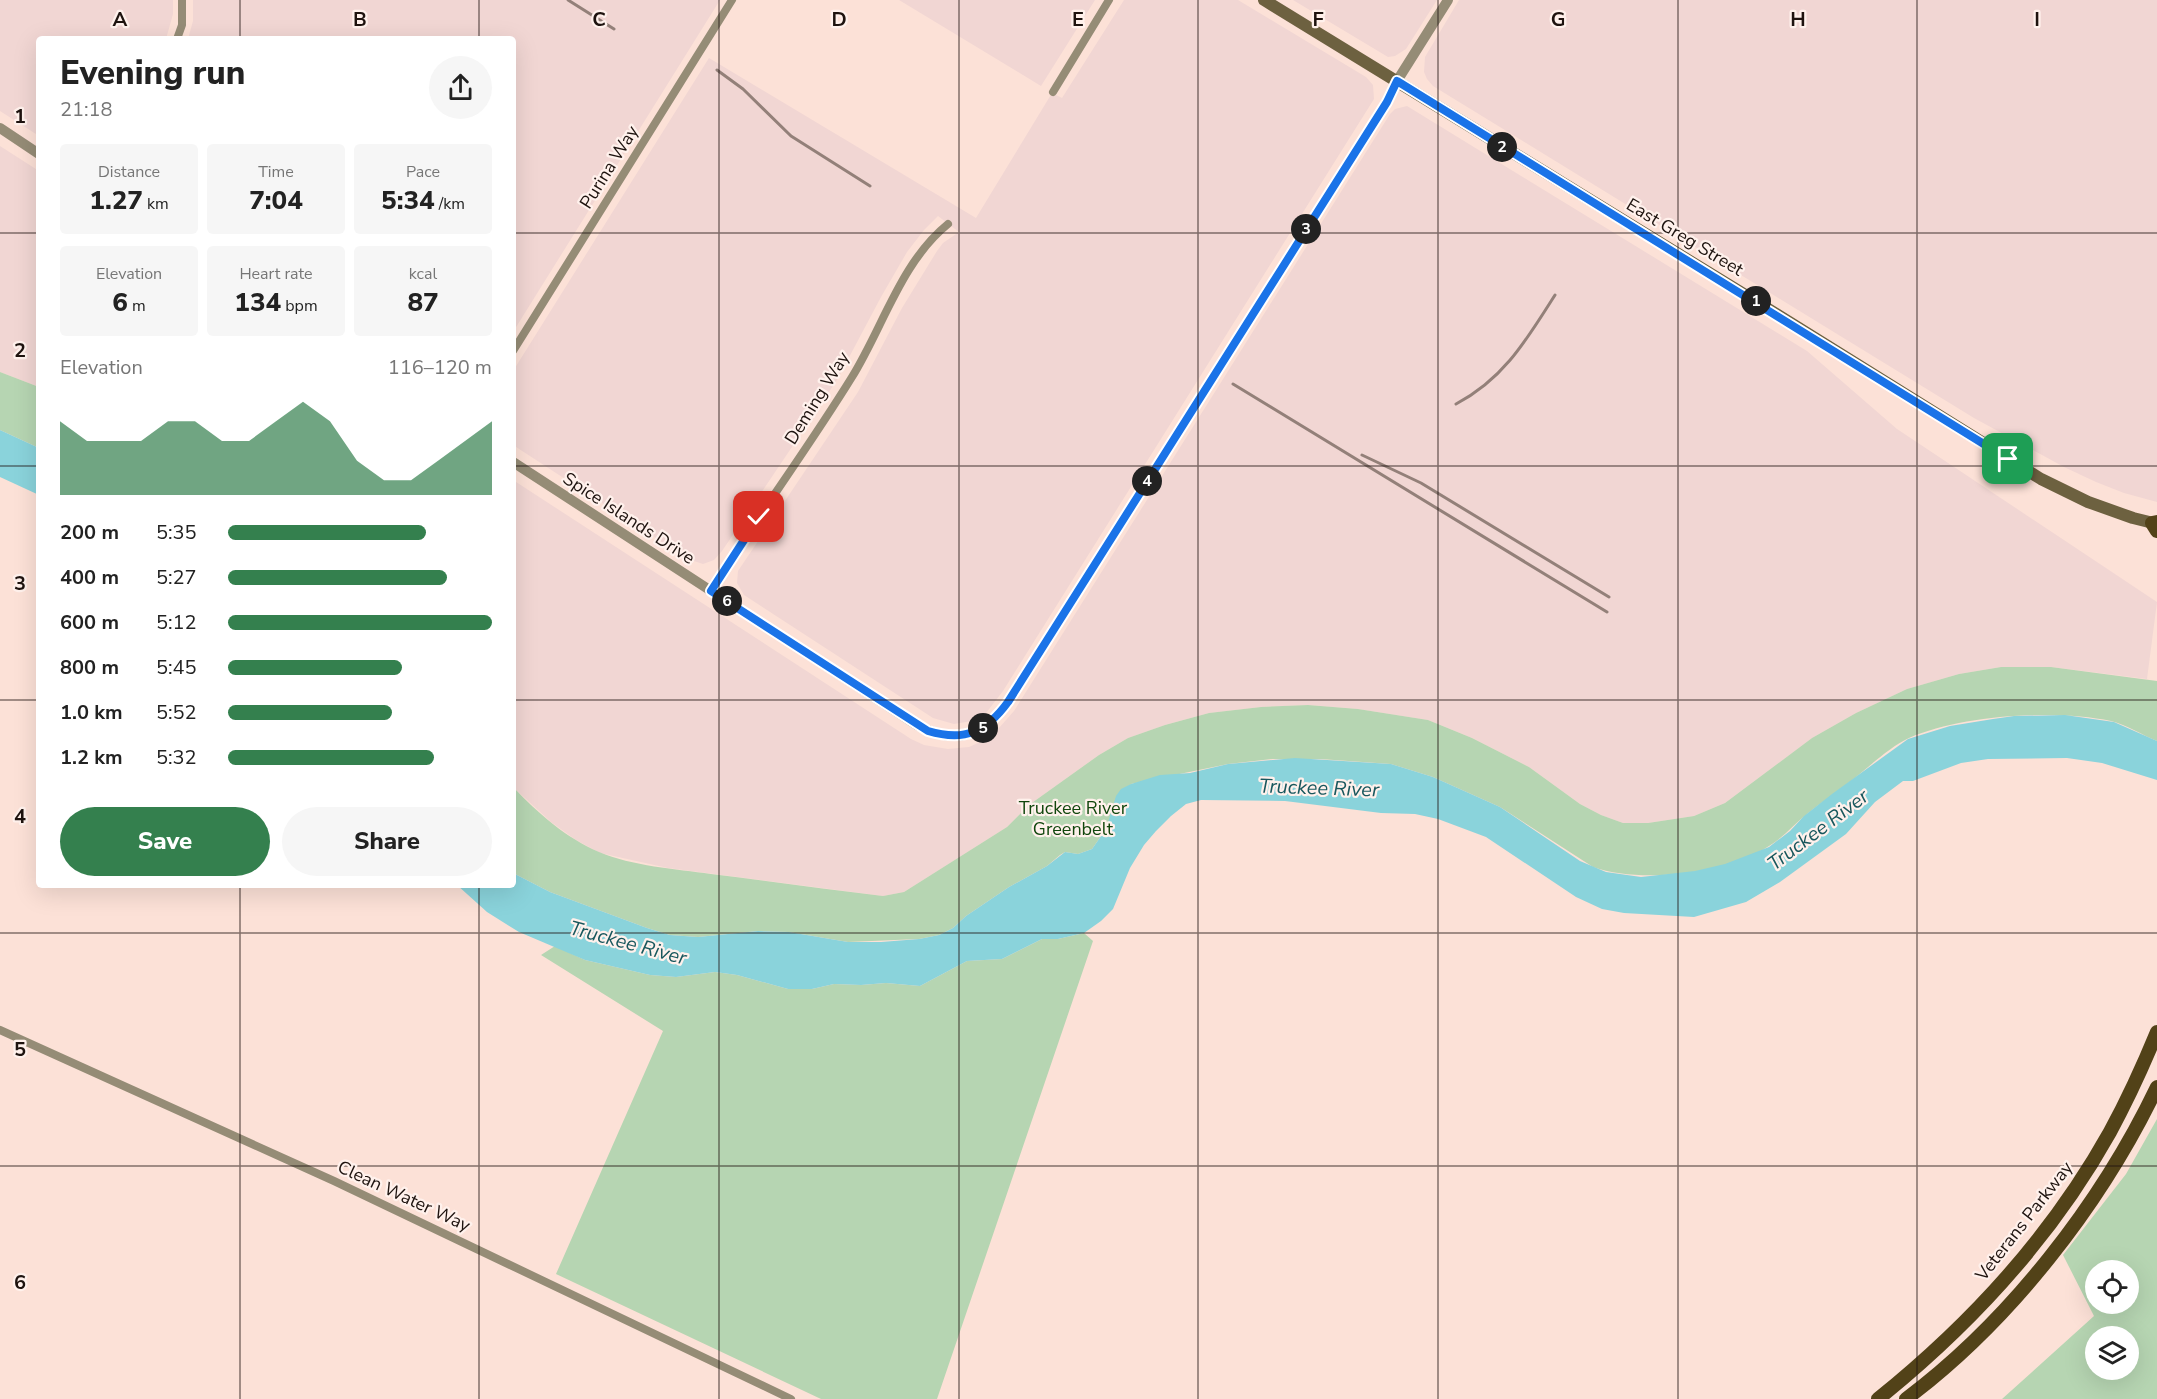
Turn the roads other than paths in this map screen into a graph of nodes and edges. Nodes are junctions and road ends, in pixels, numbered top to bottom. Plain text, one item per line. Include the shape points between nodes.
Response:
1 (182, 0) edge
2 (732, 0) edge
3 (1109, 0) edge
4 (1264, 0) edge
5 (1448, 0) edge
6 (178, 36) edge
7 (1397, 81) junction
8 (1053, 92) dead end
9 (0, 128) edge
10 (36, 152) edge
11 (948, 224) dead end
12 (516, 346) edge
13 (516, 464) edge
14 (2156, 525) edge
15 (711, 591) junction
16 (0, 1030) edge
17 (2157, 1032) edge
18 (2157, 1087) edge
19 (791, 1399) edge
20 (1878, 1399) edge
21 (1906, 1399) edge

1 - 6 street
2 - 12 street, Purina Way
3 - 8 street
4 - 7 main road, East Greg Street
5 - 7 street
7 - 14 main road, East Greg Street via 2041,479 2111,512
7 - 15 street, Spice Islands Drive via 1008,702 990,724 977,732 955,736 928,731
9 - 10 street
11 - 15 street, Deming Way via 932,237 914,263 846,386
13 - 15 street, Spice Islands Drive
16 - 19 street, Clean Water Way via 334,1181
17 - 20 main road, Veterans Parkway via 2110,1133 2048,1225 1969,1319
18 - 21 main road via 2128,1143 2065,1237 2023,1289 1973,1340

